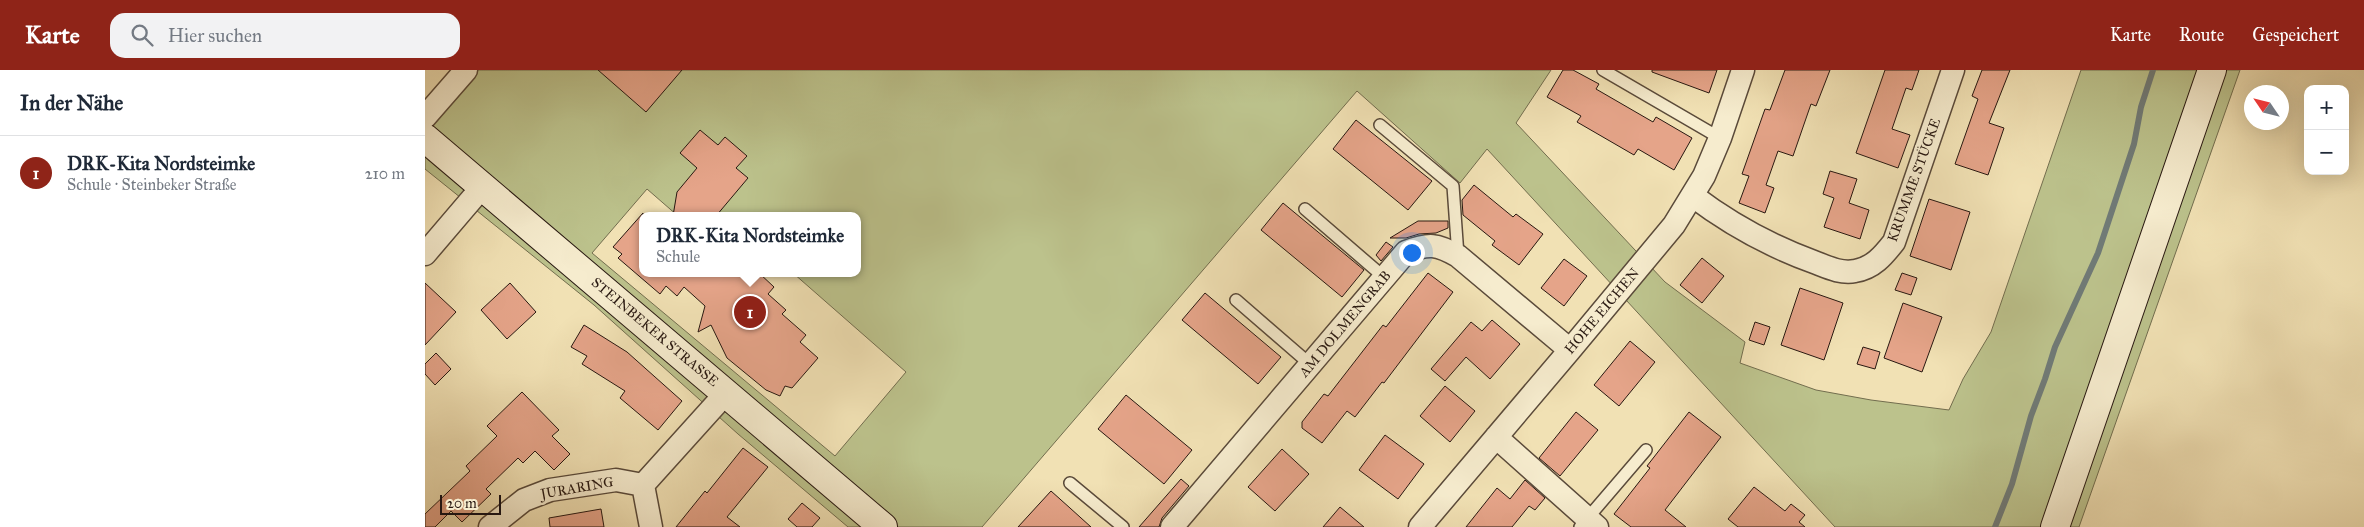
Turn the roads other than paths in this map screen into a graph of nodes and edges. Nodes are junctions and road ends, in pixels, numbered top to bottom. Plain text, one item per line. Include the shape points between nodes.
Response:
1 (466, 70) edge
2 (1603, 70) edge
3 (1743, 70) edge
4 (1953, 70) edge
5 (2212, 70) edge
6 (425, 117) edge
7 (1380, 125) dead end
8 (425, 138) edge
9 (1720, 138) junction
10 (483, 186) junction
11 (1693, 196) junction
12 (1305, 208) dead end
13 (425, 254) edge
14 (1458, 256) junction
15 (1385, 278) junction
16 (1236, 300) dead end
17 (1570, 350) junction
18 (1311, 365) junction
19 (727, 393) junction
20 (1496, 436) junction
21 (1647, 450) dead end
22 (1070, 483) dead end
23 (643, 485) junction
24 (1588, 524) edge
25 (490, 527) edge
26 (651, 527) edge
27 (883, 527) edge
28 (1123, 527) edge
29 (1172, 527) edge
30 (1420, 527) edge
31 (2055, 527) edge

1 - 6 street
2 - 9 lane
3 - 9 street, HOHE EICHEN
4 - 11 street, KRUMME STÜCKE via 1894,242 1869,267 1854,272 1838,271 1785,251 1725,220
5 - 31 street
7 - 14 lane via 1453,186
8 - 10 street, STEINBEKER STRASSE
9 - 11 street, HOHE EICHEN
10 - 13 street
10 - 19 street, STEINBEKER STRASSE
11 - 17 street, HOHE EICHEN via 1674,225
12 - 15 lane
14 - 15 street, AM DOLMENGRAB via 1440,246 1422,246 1406,252
14 - 17 street, AM DOLMENGRAB
15 - 18 street, AM DOLMENGRAB
16 - 18 lane
17 - 20 street, HOHE EICHEN
18 - 29 street, AM DOLMENGRAB
19 - 23 street
19 - 27 street, STEINBEKER STRASSE
20 - 24 street
20 - 30 street, HOHE EICHEN
21 - 24 lane
22 - 28 lane
23 - 25 street, JURARING via 616,480 550,490 524,500
23 - 26 street

